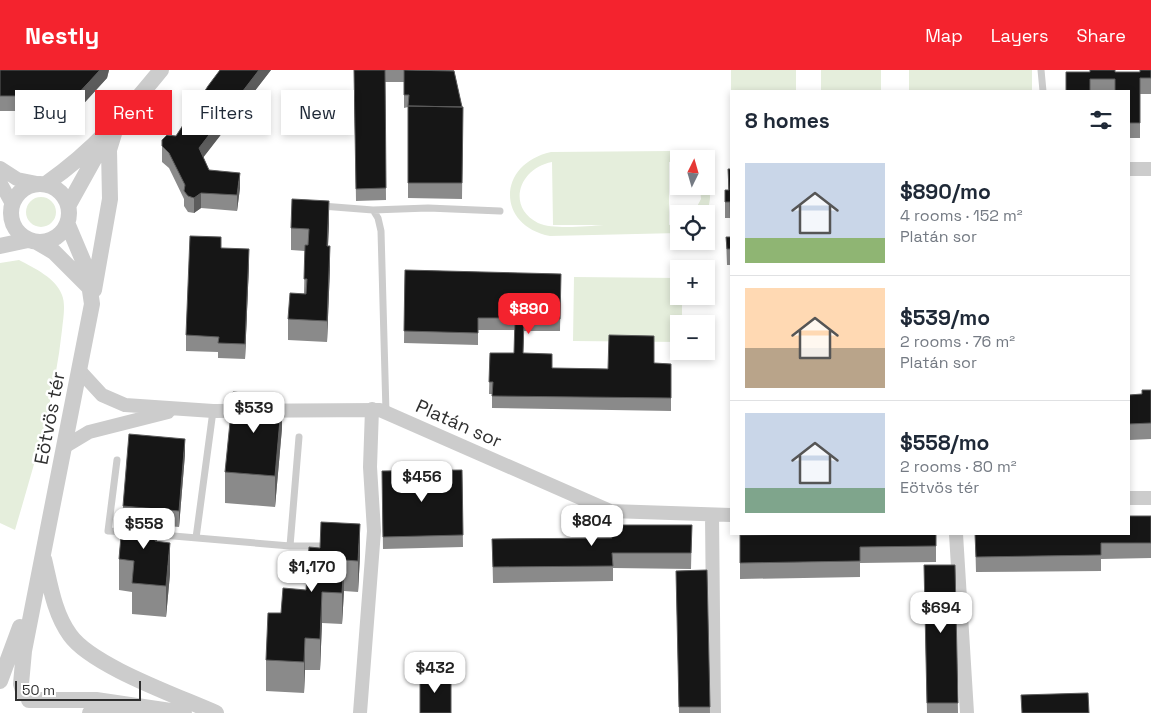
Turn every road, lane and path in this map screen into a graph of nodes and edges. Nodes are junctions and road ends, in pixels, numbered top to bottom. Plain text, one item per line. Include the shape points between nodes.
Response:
1 (161, 70) edge
2 (1041, 70) edge
3 (144, 90) edge
4 (1043, 90) edge
5 (105, 135) edge
6 (109, 135) edge
7 (112, 135) edge
8 (0, 168) edge
9 (1130, 169) edge
10 (1151, 169) edge
11 (0, 182) edge
12 (42, 183) junction
13 (320, 205) edge
14 (68, 206) junction
15 (373, 210) junction
16 (8, 211) edge
17 (500, 211) dead end
18 (68, 225) junction
19 (33, 241) junction
20 (0, 246) edge
21 (89, 287) junction
22 (92, 304) junction
23 (79, 370) junction
24 (181, 409) junction
25 (372, 409) junction
26 (213, 410) junction
27 (386, 412) junction
28 (299, 437) dead end
29 (64, 447) junction
30 (117, 460) dead end
31 (1130, 498) edge
32 (1151, 498) edge
33 (712, 515) junction
34 (730, 515) edge
35 (956, 535) edge
36 (196, 538) junction
37 (290, 546) junction
38 (335, 546) edge
39 (43, 556) junction
40 (0, 680) edge
41 (0, 690) edge
42 (29, 703) edge
43 (158, 709) junction
44 (90, 713) edge
45 (184, 713) edge
46 (216, 713) edge
47 (360, 713) edge
48 (714, 713) edge
49 (967, 713) edge

1 - 3 street
2 - 4 lane
5 - 12 street via 68,168
6 - 14 street
7 - 22 street via 110,199
8 - 12 street via 18,179
9 - 10 street
11 - 16 street
12 - 14 street via 60,191
12 - 16 street via 21,190
13 - 15 lane
14 - 18 street
15 - 17 lane
15 - 27 lane via 381,231
16 - 19 street via 14,225
18 - 19 street via 52,240
18 - 21 street, Eötvös tér via 87,270
19 - 20 street
19 - 21 street via 54,252
21 - 22 street, Eötvös tér
22 - 23 street, Eötvös tér
23 - 24 street, Platán sor via 102,395 125,405
23 - 29 street, Eötvös tér
24 - 26 street, Platán sor
24 - 29 street, Platán sor via 97,429
25 - 26 street, Platán sor
25 - 27 street, Platán sor
25 - 47 street via 370,467 374,514 367,547
26 - 36 lane
27 - 33 street, Platán sor via 602,508 620,513
28 - 37 lane
29 - 39 street, Eötvös tér
30 - 36 lane via 108,531
31 - 32 street
33 - 34 street, Platán sor
33 - 48 street
35 - 49 street
36 - 37 lane
37 - 38 lane
39 - 40 street, Eötvös tér
39 - 42 street, Eötvös tér via 22,665 21,684
39 - 46 street via 58,612 75,642 105,664
41 - 42 street via 9,688
42 - 43 street via 96,700
43 - 44 street
43 - 45 street

